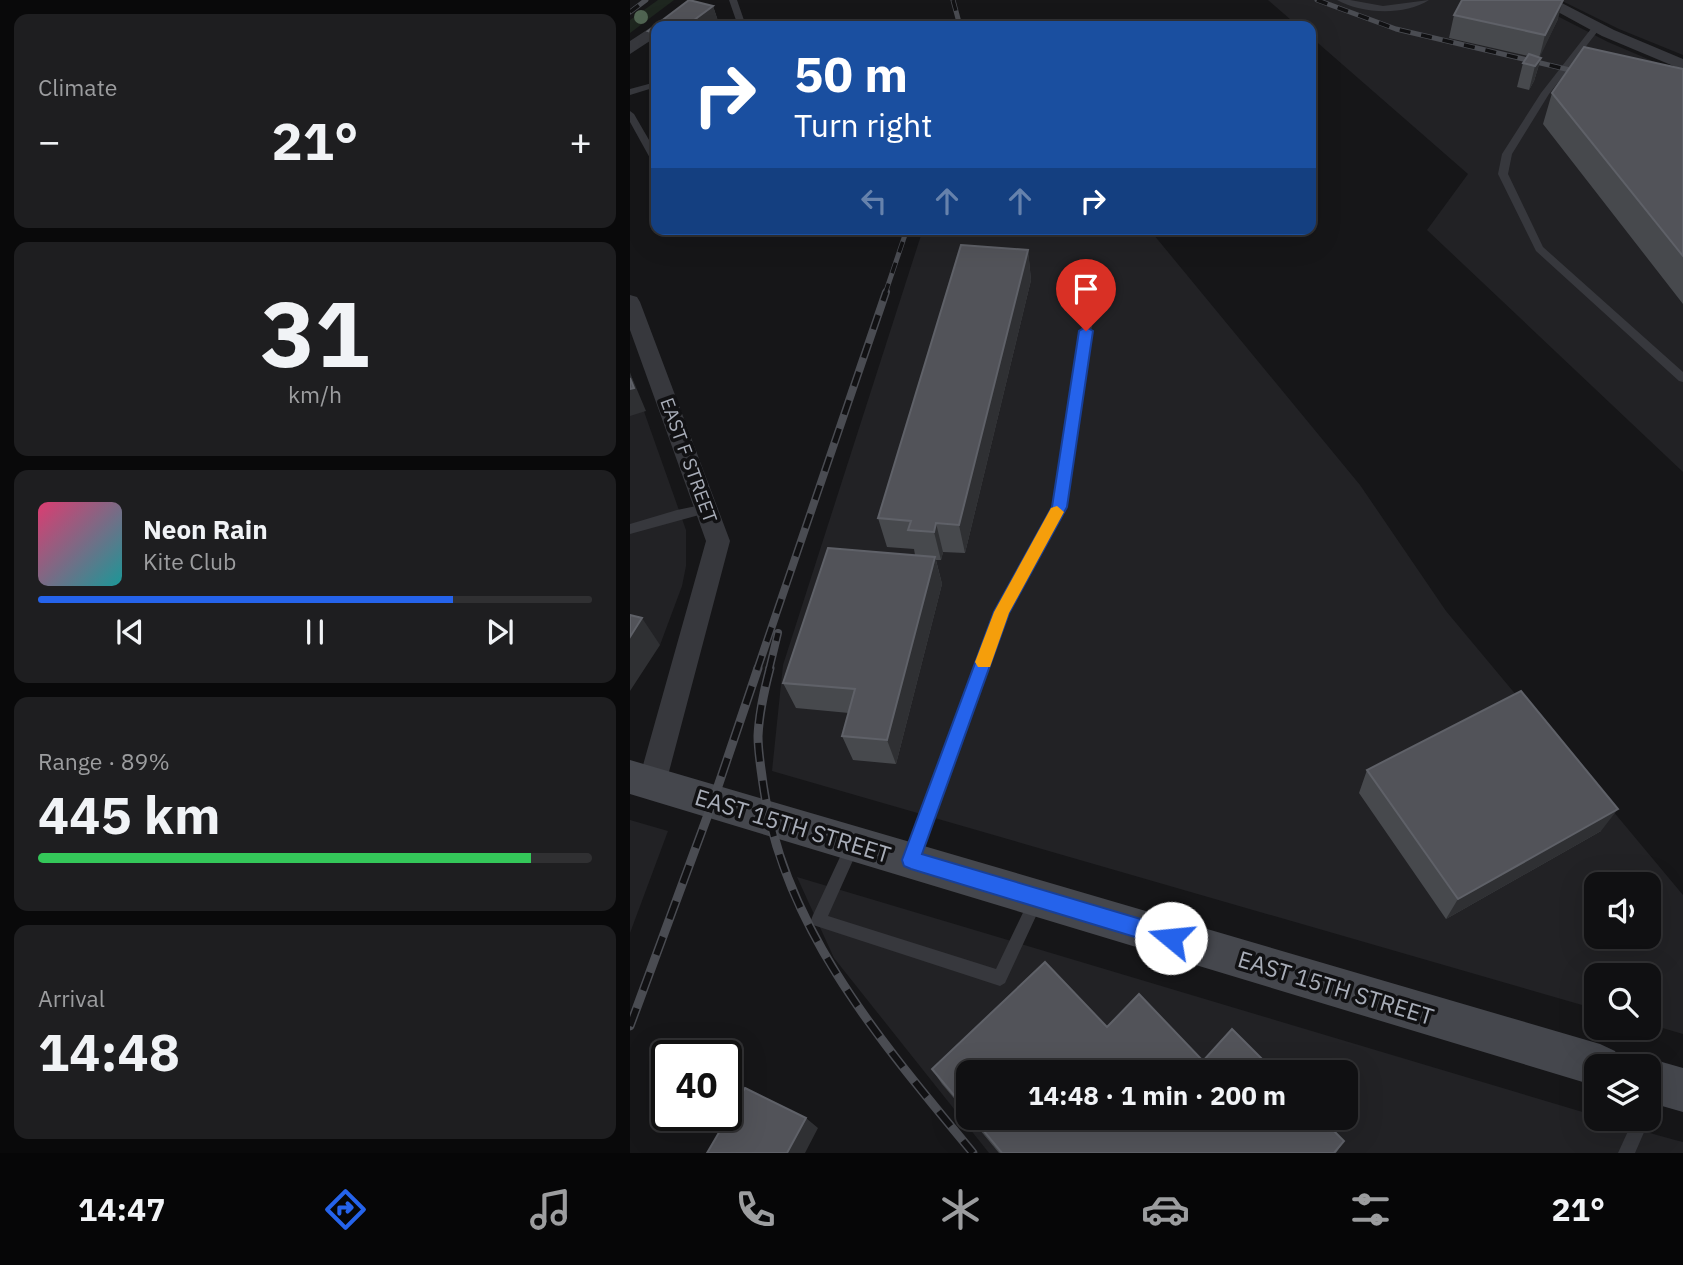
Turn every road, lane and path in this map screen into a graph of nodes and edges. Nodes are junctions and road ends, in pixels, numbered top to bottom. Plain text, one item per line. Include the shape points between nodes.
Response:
1 (733, 0) edge
2 (1341, 0) edge
3 (1425, 0) edge
4 (1544, 0) edge
5 (740, 21) edge
6 (1597, 27) junction
7 (651, 33) edge
8 (630, 49) edge
9 (1683, 65) edge
10 (651, 86) edge
11 (630, 92) edge
12 (630, 114) edge
13 (651, 151) edge
14 (630, 302) edge
15 (1090, 306) dead end
16 (1683, 378) edge
17 (706, 509) junction
18 (630, 529) edge
19 (641, 780) edge
20 (854, 843) junction
21 (911, 860) junction
22 (1037, 898) junction
23 (1584, 1061) edge
24 (1661, 1084) edge
25 (1683, 1090) edge
26 (1637, 1131) edge
27 (1626, 1153) edge

1 - 5 lane
2 - 3 lane via 1382,10 1403,9
4 - 6 street
6 - 9 street
6 - 16 lane via 1545,93 1507,154 1503,174 1539,249
7 - 8 street
10 - 11 lane
12 - 13 lane
14 - 17 street, EAST F STREET
15 - 21 lane via 1059,507 1002,612
17 - 18 lane
17 - 19 street, EAST F STREET via 718,541
19 - 20 street, EAST 15TH STREET
20 - 21 street, EAST 15TH STREET
20 - 22 lane via 818,920 1000,978
21 - 22 street, EAST 15TH STREET
22 - 23 street, EAST 15TH STREET
24 - 25 street
26 - 27 lane

